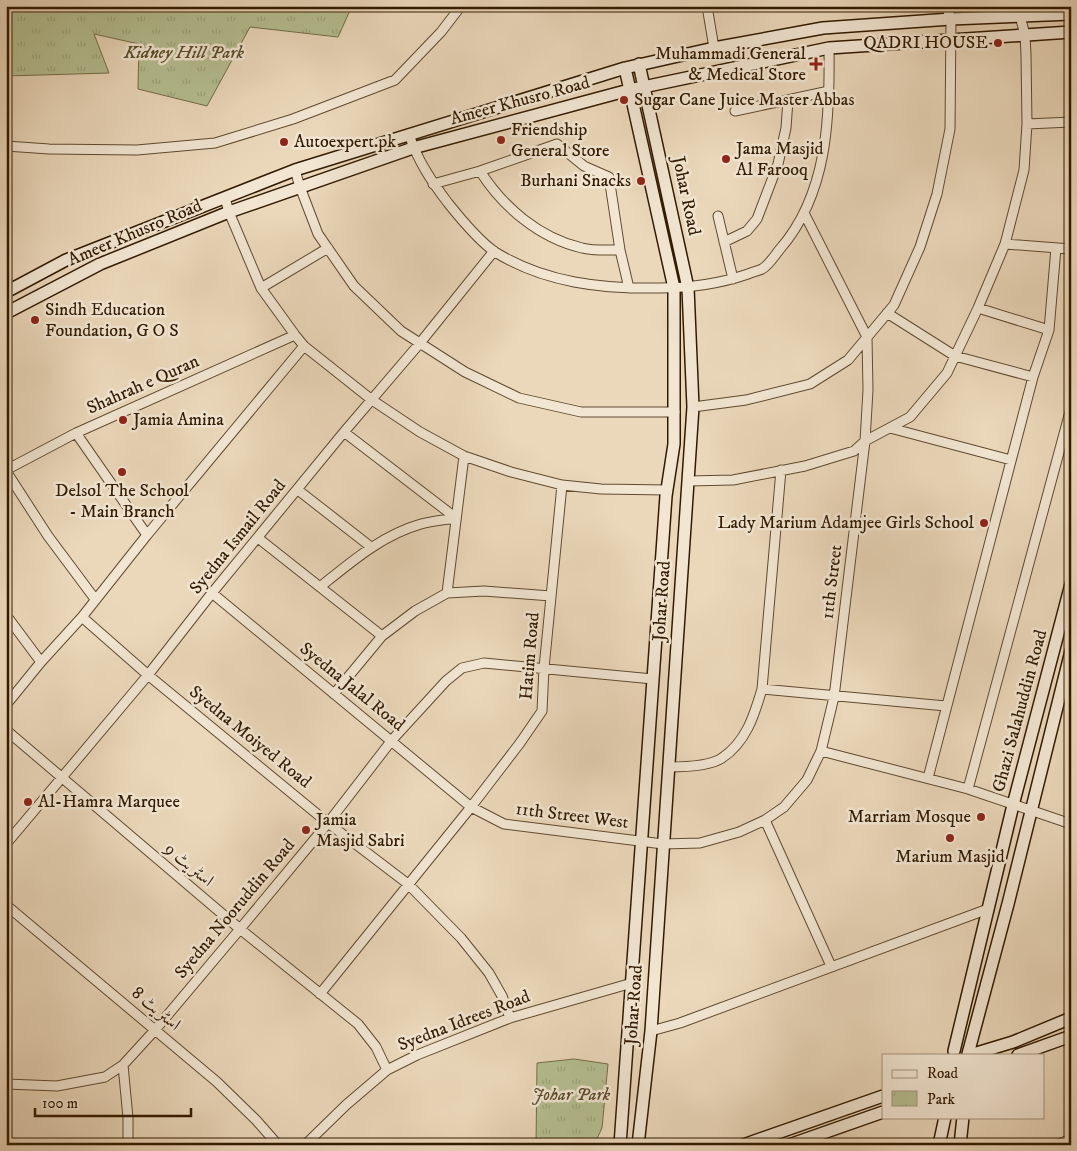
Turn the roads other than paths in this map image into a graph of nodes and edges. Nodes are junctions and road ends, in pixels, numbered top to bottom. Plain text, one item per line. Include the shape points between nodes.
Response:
1 (461, 6) edge
2 (707, 6) edge
3 (946, 6) edge
4 (1071, 14) edge
5 (1020, 16) junction
6 (951, 19) junction
7 (1071, 32) edge
8 (1024, 35) junction
9 (951, 40) junction
10 (714, 48) junction
11 (828, 48) junction
12 (639, 64) junction
13 (624, 68) junction
14 (644, 86) junction
15 (629, 90) junction
16 (829, 91) junction
17 (788, 100) junction
18 (735, 110) dead end
19 (1071, 122) edge
20 (1027, 124) junction
21 (409, 134) junction
22 (6, 146) edge
23 (413, 148) junction
24 (295, 170) junction
25 (480, 171) junction
26 (434, 184) junction
27 (300, 187) junction
28 (225, 198) junction
29 (229, 212) junction
30 (804, 213) junction
31 (718, 216) dead end
32 (724, 242) junction
33 (1005, 244) junction
34 (328, 248) junction
35 (1056, 248) junction
36 (1071, 249) edge
37 (620, 250) junction
38 (494, 251) junction
39 (733, 279) junction
40 (262, 288) junction
41 (629, 288) junction
42 (674, 288) junction
43 (688, 288) junction
44 (6, 292) edge
45 (978, 308) junction
46 (887, 313) junction
47 (6, 314) edge
48 (1049, 330) junction
49 (295, 335) junction
50 (867, 337) junction
51 (420, 343) junction
52 (304, 346) junction
53 (955, 356) junction
54 (1033, 377) junction
55 (372, 400) junction
56 (693, 407) junction
57 (1071, 408) edge
58 (675, 412) junction
59 (890, 428) junction
60 (344, 432) junction
61 (76, 433) junction
62 (865, 440) junction
63 (464, 456) junction
64 (1011, 460) junction
65 (6, 470) edge
66 (782, 470) junction
67 (689, 481) junction
68 (562, 485) junction
69 (298, 490) junction
70 (667, 493) junction
71 (688, 496) junction
72 (456, 518) junction
73 (147, 535) junction
74 (258, 538) junction
75 (371, 548) junction
76 (1071, 584) edge
77 (320, 587) junction
78 (212, 593) junction
79 (447, 593) junction
80 (551, 596) junction
81 (95, 599) junction
82 (6, 616) edge
83 (82, 617) junction
84 (382, 636) junction
85 (1071, 651) edge
86 (41, 662) junction
87 (544, 668) junction
88 (148, 675) junction
89 (653, 679) junction
90 (762, 689) junction
91 (652, 692) junction
92 (673, 692) junction
93 (334, 694) junction
94 (834, 697) junction
95 (6, 705) edge
96 (946, 706) junction
97 (6, 730) edge
98 (392, 740) junction
99 (821, 751) junction
100 (669, 767) junction
101 (62, 778) junction
102 (928, 778) junction
103 (968, 789) junction
104 (1013, 805) junction
105 (471, 807) junction
106 (1030, 811) junction
107 (765, 820) junction
108 (328, 822) junction
109 (1071, 824) edge
110 (643, 841) junction
111 (6, 844) edge
112 (663, 844) junction
113 (408, 884) junction
114 (6, 905) edge
115 (988, 909) junction
116 (240, 929) junction
117 (831, 966) junction
118 (632, 983) junction
119 (320, 994) junction
120 (510, 1018) junction
121 (1071, 1018) edge
122 (155, 1030) junction
123 (651, 1030) junction
124 (1071, 1036) edge
125 (950, 1053) edge
126 (966, 1054) edge
127 (969, 1054) edge
128 (972, 1054) edge
129 (1021, 1054) edge
130 (123, 1065) junction
131 (387, 1070) junction
132 (6, 1084) edge
133 (882, 1096) edge
134 (882, 1112) edge
135 (944, 1118) edge
136 (963, 1118) edge
137 (1071, 1139) edge
138 (128, 1145) edge
139 (278, 1145) edge
140 (305, 1145) edge
141 (620, 1145) edge
142 (638, 1145) edge
143 (743, 1145) edge
144 (790, 1145) edge
145 (939, 1145) edge
146 (960, 1145) edge
147 (1056, 1145) edge

1 - 22 street via 395,80 293,119 215,143 136,150
2 - 10 street
3 - 6 street
4 - 5 street, Ameer Khusro Road
5 - 6 street, Ameer Khusro Road
5 - 8 street
6 - 9 street
6 - 10 street, Ameer Khusro Road via 823,28
7 - 8 street, Ameer Khusro Road
8 - 9 street, Ameer Khusro Road
8 - 20 street
9 - 11 street, Ameer Khusro Road
9 - 46 street via 950,129 937,194 920,247 894,305
10 - 12 street, Ameer Khusro Road
11 - 14 street, Ameer Khusro Road
11 - 16 street
12 - 13 street, Ameer Khusro Road
12 - 14 street, Johar Road
13 - 15 street, Johar Road
13 - 21 street, Ameer Khusro Road
14 - 15 street, Ameer Khusro Road
14 - 43 street, Johar Road
15 - 23 street, Ameer Khusro Road
15 - 42 street, Johar Road
16 - 17 street
16 - 30 street via 820,171
17 - 18 street
17 - 32 street via 778,164 757,219 747,231
19 - 20 street
20 - 33 street via 1024,170
21 - 23 street
21 - 24 street, Ameer Khusro Road
23 - 26 street
23 - 27 street, Ameer Khusro Road
24 - 27 street
24 - 28 street, Ameer Khusro Road
25 - 26 street
25 - 37 street via 508,206 540,231 582,248
25 - 37 street via 557,144 584,166 609,177
26 - 38 street via 462,221
27 - 29 street, Ameer Khusro Road
27 - 34 street via 318,234
28 - 29 street
28 - 44 street, Ameer Khusro Road via 66,260
29 - 40 street
29 - 47 street, Ameer Khusro Road via 100,264
30 - 39 street via 789,239 763,269
30 - 50 street, 11th Street
31 - 32 street
32 - 39 street
33 - 35 street
33 - 45 street
34 - 40 street
34 - 51 street via 354,286 401,331
35 - 36 street
35 - 48 street
37 - 41 street
38 - 41 street via 560,280
38 - 51 street, Syedna Ismail Road
39 - 43 street
40 - 49 street
41 - 42 street
42 - 43 street
42 - 58 street, Johar Road
43 - 56 street, Johar Road
45 - 48 street
45 - 53 street
46 - 50 street
46 - 53 street
48 - 54 street
49 - 52 street
49 - 61 street, Shahrah e Quran
50 - 56 street via 848,360 810,384 746,400
50 - 62 street, 11th Street
51 - 55 street, Syedna Ismail Road
51 - 58 street via 465,372 519,398 580,412
52 - 55 street
52 - 73 street
53 - 54 street
53 - 59 street via 947,373 910,417
54 - 64 street
55 - 60 street, Syedna Ismail Road
55 - 63 street
56 - 67 street, Johar Road
57 - 103 street
58 - 70 street, Johar Road
59 - 62 street
59 - 64 street
60 - 69 street, Syedna Ismail Road
60 - 72 street
61 - 65 street, Shahrah e Quran
61 - 73 street
62 - 66 street via 854,451
62 - 94 street, 11th Street
63 - 68 street
63 - 72 street
64 - 96 street
65 - 81 street via 48,536
66 - 67 street via 733,480
66 - 90 street
67 - 71 street, Johar Road
68 - 70 street
68 - 80 street, Hatim Road
69 - 74 street, Syedna Ismail Road
69 - 75 street
70 - 71 street
70 - 89 street, Johar Road
71 - 92 street, Johar Road
72 - 75 street via 399,532
72 - 79 street
73 - 81 street
74 - 77 street
74 - 78 street, Syedna Ismail Road
75 - 77 street
76 - 104 street, Ghazi Salahuddin Road
77 - 84 street
78 - 88 street, Syedna Ismail Road
78 - 93 street, Syedna Jalal Road
79 - 80 street via 484,591
79 - 84 street via 415,611
80 - 87 street, Hatim Road
81 - 83 street
82 - 86 street
83 - 86 street
83 - 88 street, Syedna Moiyed Road
84 - 93 street
85 - 106 street, Ghazi Salahuddin Road
86 - 95 street
87 - 89 street, Syedna Nooruddin Road
87 - 98 street, Syedna Nooruddin Road via 484,663 462,668
87 - 105 street, Hatim Road via 542,711
88 - 101 street, Syedna Ismail Road
88 - 108 street, Syedna Moiyed Road
89 - 91 street, Johar Road
90 - 94 street
90 - 100 street via 754,716 742,738 721,759 693,766
91 - 92 street
91 - 110 street, Johar Road
92 - 100 street, Johar Road
93 - 98 street, Syedna Jalal Road
94 - 96 street
94 - 99 street, 11th Street
96 - 102 street
97 - 101 street, اسٹریٹ 9
98 - 105 street, Syedna Jalal Road
98 - 108 street, Syedna Nooruddin Road
99 - 102 street
99 - 107 street, 11th Street via 807,780 784,806
100 - 112 street, Johar Road
101 - 111 street, Syedna Ismail Road
101 - 116 street, اسٹریٹ 9
102 - 103 street
103 - 104 street
104 - 106 street
104 - 115 street, Ghazi Salahuddin Road
105 - 110 street, 11th Street West via 504,824
105 - 113 street, Hatim Road
106 - 109 street
106 - 127 street, Ghazi Salahuddin Road
107 - 112 street, 11th Street via 700,843
107 - 117 street
108 - 113 street, Syedna Moiyed Road
108 - 116 street, Syedna Nooruddin Road
110 - 112 street, 11th Street
110 - 118 street, Johar Road
112 - 123 street, Johar Road
113 - 119 street, Hatim Road
113 - 120 street, Syedna Moiyed Road via 461,938 489,973
114 - 122 street, اسٹریٹ 8
115 - 117 street
115 - 125 street, Ghazi Salahuddin Road
116 - 119 street, اسٹریٹ 9
116 - 122 street, Syedna Nooruddin Road
117 - 123 street via 680,1023
118 - 120 street, Syedna Idrees Road
118 - 141 street, Johar Road
119 - 131 street, اسٹریٹ 9 via 358,1024 376,1047
120 - 131 street, Syedna Idrees Road
121 - 128 street via 1013,1042
122 - 130 street, Syedna Nooruddin Road
122 - 139 street, اسٹریٹ 8 via 217,1082
123 - 142 street, Johar Road
124 - 129 street
125 - 126 street via 959,1051
130 - 132 street, Syedna Nooruddin Road via 105,1077 57,1086
130 - 138 street
131 - 140 street, Syedna Idrees Road
133 - 143 street
134 - 144 street
135 - 145 street
136 - 146 street
137 - 147 street

